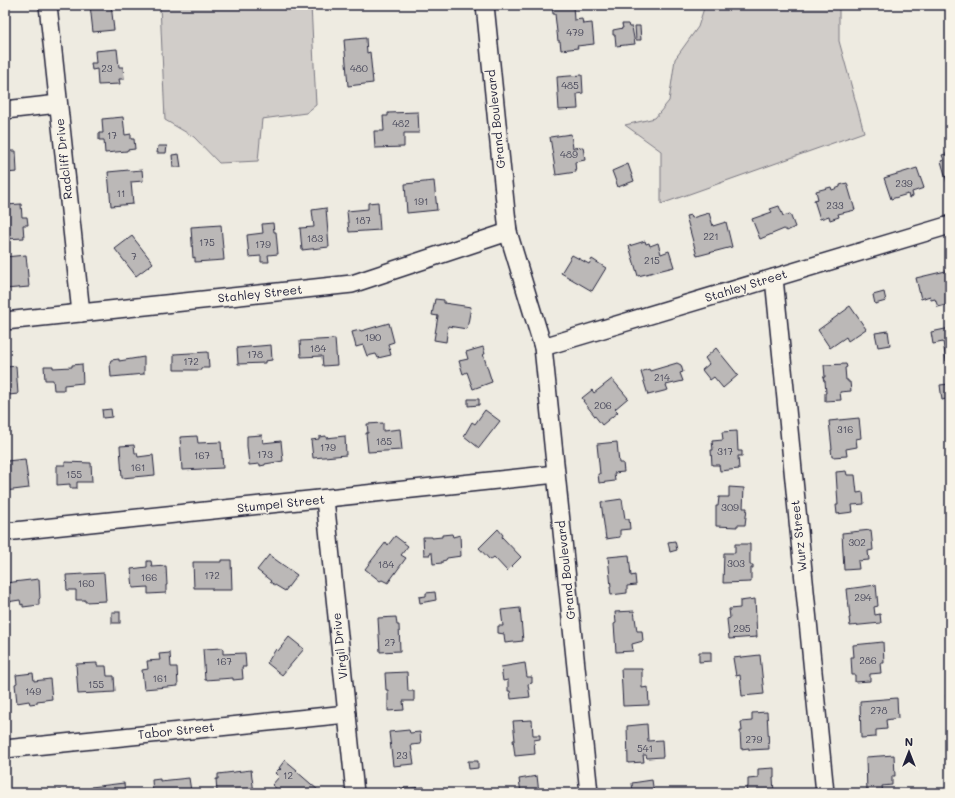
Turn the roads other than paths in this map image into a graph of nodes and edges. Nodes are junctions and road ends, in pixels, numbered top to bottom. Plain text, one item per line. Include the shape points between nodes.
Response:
1 (48, 5) edge
2 (485, 5) edge
3 (58, 104) junction
4 (5, 110) edge
5 (950, 225) edge
6 (508, 232) junction
7 (774, 278) junction
8 (81, 313) junction
9 (5, 321) edge
10 (543, 347) junction
11 (556, 474) junction
12 (325, 500) junction
13 (5, 532) edge
14 (347, 714) junction
15 (5, 749) edge
16 (355, 793) edge
17 (589, 793) edge
18 (825, 793) edge

1 - 3 street, Radcliff Drive
2 - 6 street, Grand Boulevard
3 - 4 street
3 - 8 street, Radcliff Drive
5 - 7 street, Stahley Street
6 - 8 street, Stahley Street via 352,284
6 - 10 street, Grand Boulevard
7 - 10 street, Stahley Street
7 - 18 street, Wurz Street
8 - 9 street, Stahley Street
10 - 11 street, Grand Boulevard
11 - 12 street, Stumpel Street
11 - 17 street, Grand Boulevard
12 - 13 street, Stumpel Street
12 - 14 street, Virgil Drive
14 - 15 street, Tabor Street
14 - 16 street, Virgil Drive

